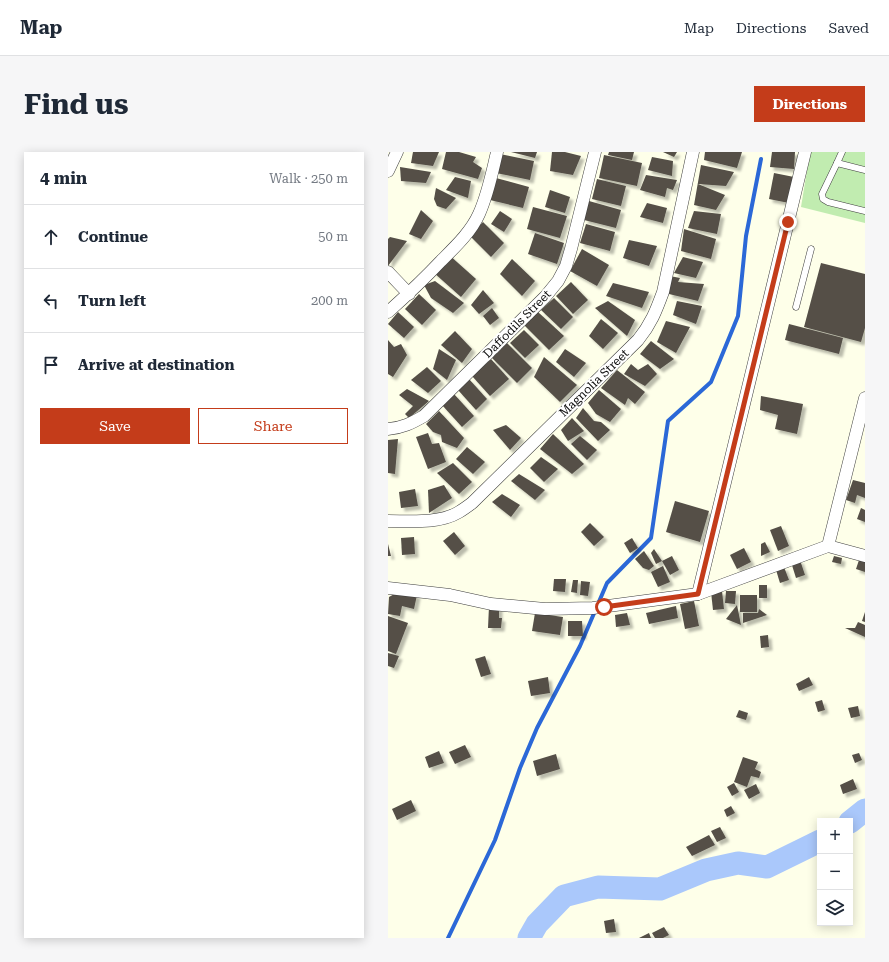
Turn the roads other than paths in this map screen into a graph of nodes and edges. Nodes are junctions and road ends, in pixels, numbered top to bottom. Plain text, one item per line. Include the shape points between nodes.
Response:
1 (397, 152) edge
2 (497, 152) edge
3 (595, 152) edge
4 (693, 152) edge
5 (805, 152) edge
6 (842, 152) edge
7 (837, 163) junction
8 (865, 170) edge
9 (388, 171) edge
10 (865, 211) edge
11 (811, 249) dead end
12 (388, 272) edge
13 (409, 294) junction
14 (796, 307) dead end
15 (388, 312) edge
16 (865, 398) edge
17 (388, 429) edge
18 (388, 521) edge
19 (828, 546) junction
20 (865, 556) edge
21 (388, 588) edge
22 (698, 594) junction

1 - 9 street
2 - 13 street via 487,193 471,228
3 - 17 street, Daffodils Street via 571,249 558,281 545,297 424,416 411,424
4 - 18 street, Magnolia Street via 663,292 649,326 638,340 472,503 444,518
5 - 22 street
6 - 7 lane
7 - 8 lane
7 - 10 lane via 822,194 823,198 828,202
11 - 14 lane
12 - 13 street
13 - 15 street
16 - 19 street
19 - 20 street
19 - 22 street
21 - 22 street via 450,595 491,604 545,609 598,607

